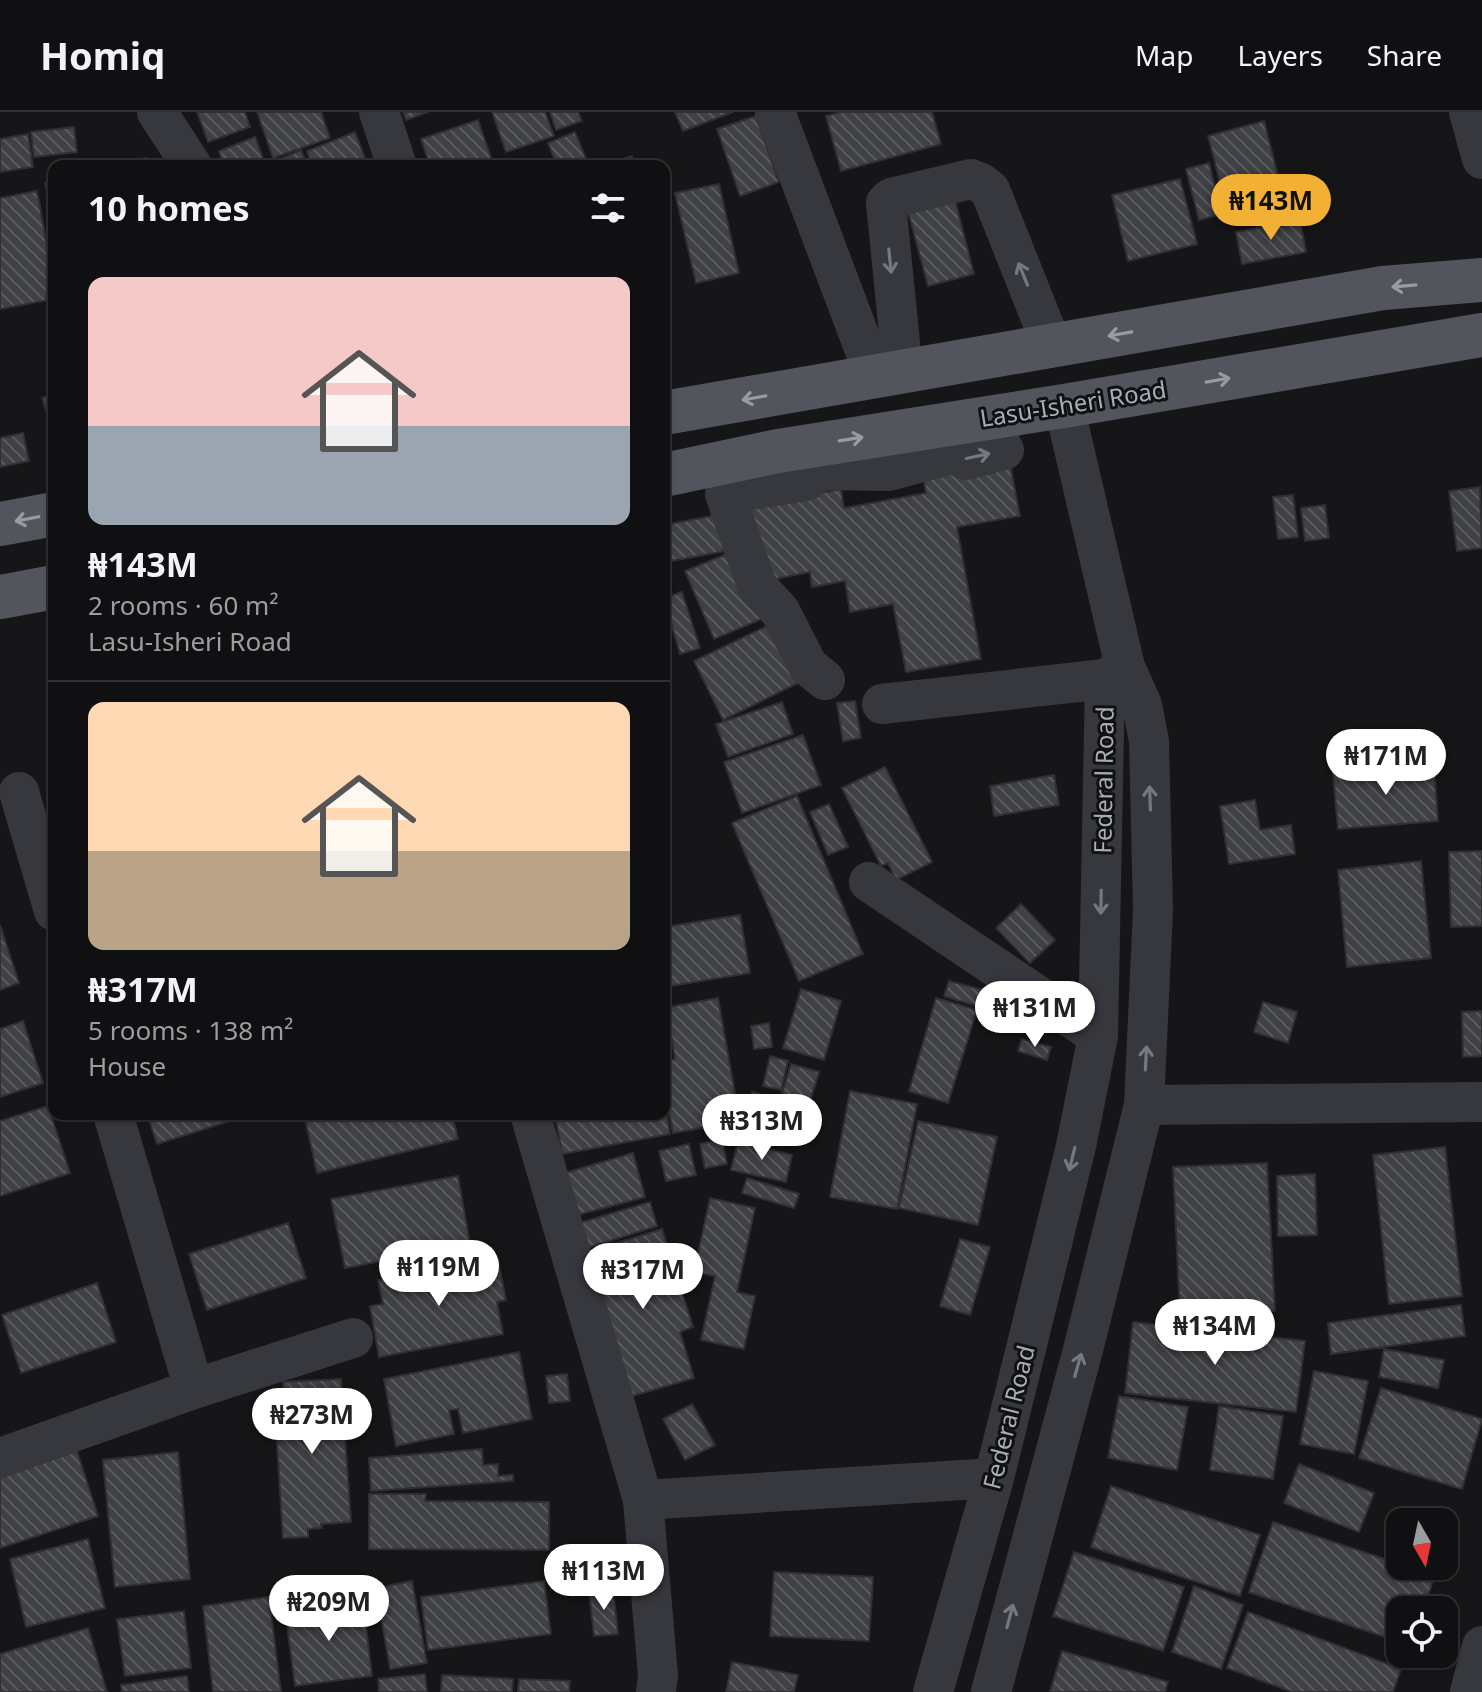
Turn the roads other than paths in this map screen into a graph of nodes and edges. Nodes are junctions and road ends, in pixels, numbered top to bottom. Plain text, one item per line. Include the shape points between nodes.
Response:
1 (157, 112) edge
2 (379, 112) edge
3 (775, 112) edge
4 (1469, 112) edge
5 (1482, 159) edge
6 (188, 160) edge
7 (395, 160) edge
8 (1482, 280) edge
9 (1482, 335) edge
10 (1052, 346) junction
11 (889, 375) junction
12 (1064, 406) junction
13 (670, 412) edge
14 (986, 417) junction
15 (778, 451) junction
16 (670, 474) edge
17 (725, 494) junction
18 (48, 515) edge
19 (0, 524) edge
20 (48, 588) edge
21 (0, 597) edge
22 (1115, 673) junction
23 (825, 680) dead end
24 (882, 704) dead end
25 (19, 792) dead end
26 (869, 882) dead end
27 (48, 891) edge
28 (1098, 1036) junction
29 (1482, 1102) edge
30 (1144, 1105) junction
31 (115, 1120) edge
32 (532, 1120) edge
33 (353, 1338) dead end
34 (194, 1389) junction
35 (0, 1458) edge
36 (994, 1478) junction
37 (643, 1500) junction
38 (656, 1692) edge
39 (933, 1692) edge
40 (991, 1692) edge

1 - 6 street
2 - 7 street
3 - 11 street
4 - 5 street
8 -> 10 main road via 1383,288
12 -> 9 main road, Lasu-Isheri Road
10 - 11 main road
10 -> 11 street via 990,190 971,179 886,203
11 -> 13 main road
12 - 14 main road, Lasu-Isheri Road
12 - 22 street
15 -> 14 main road, Lasu-Isheri Road
17 -> 14 street via 806,481 821,470 889,471 953,454 966,460 1004,450
15 - 16 main road, Lasu-Isheri Road
15 - 17 street
17 - 23 street via 757,586 780,611 808,666
18 -> 19 main road
20 - 21 main road
22 - 24 street
22 -> 28 street, Federal Road
30 -> 22 street, Federal Road via 1153,910 1149,741 1142,705
25 - 27 street
26 - 28 street
28 -> 36 street, Federal Road
29 - 30 street
40 -> 30 street, Federal Road
31 - 34 street
32 - 37 street
33 - 34 street
34 - 35 street
36 - 37 street
36 - 39 street, Federal Road
37 - 38 street

